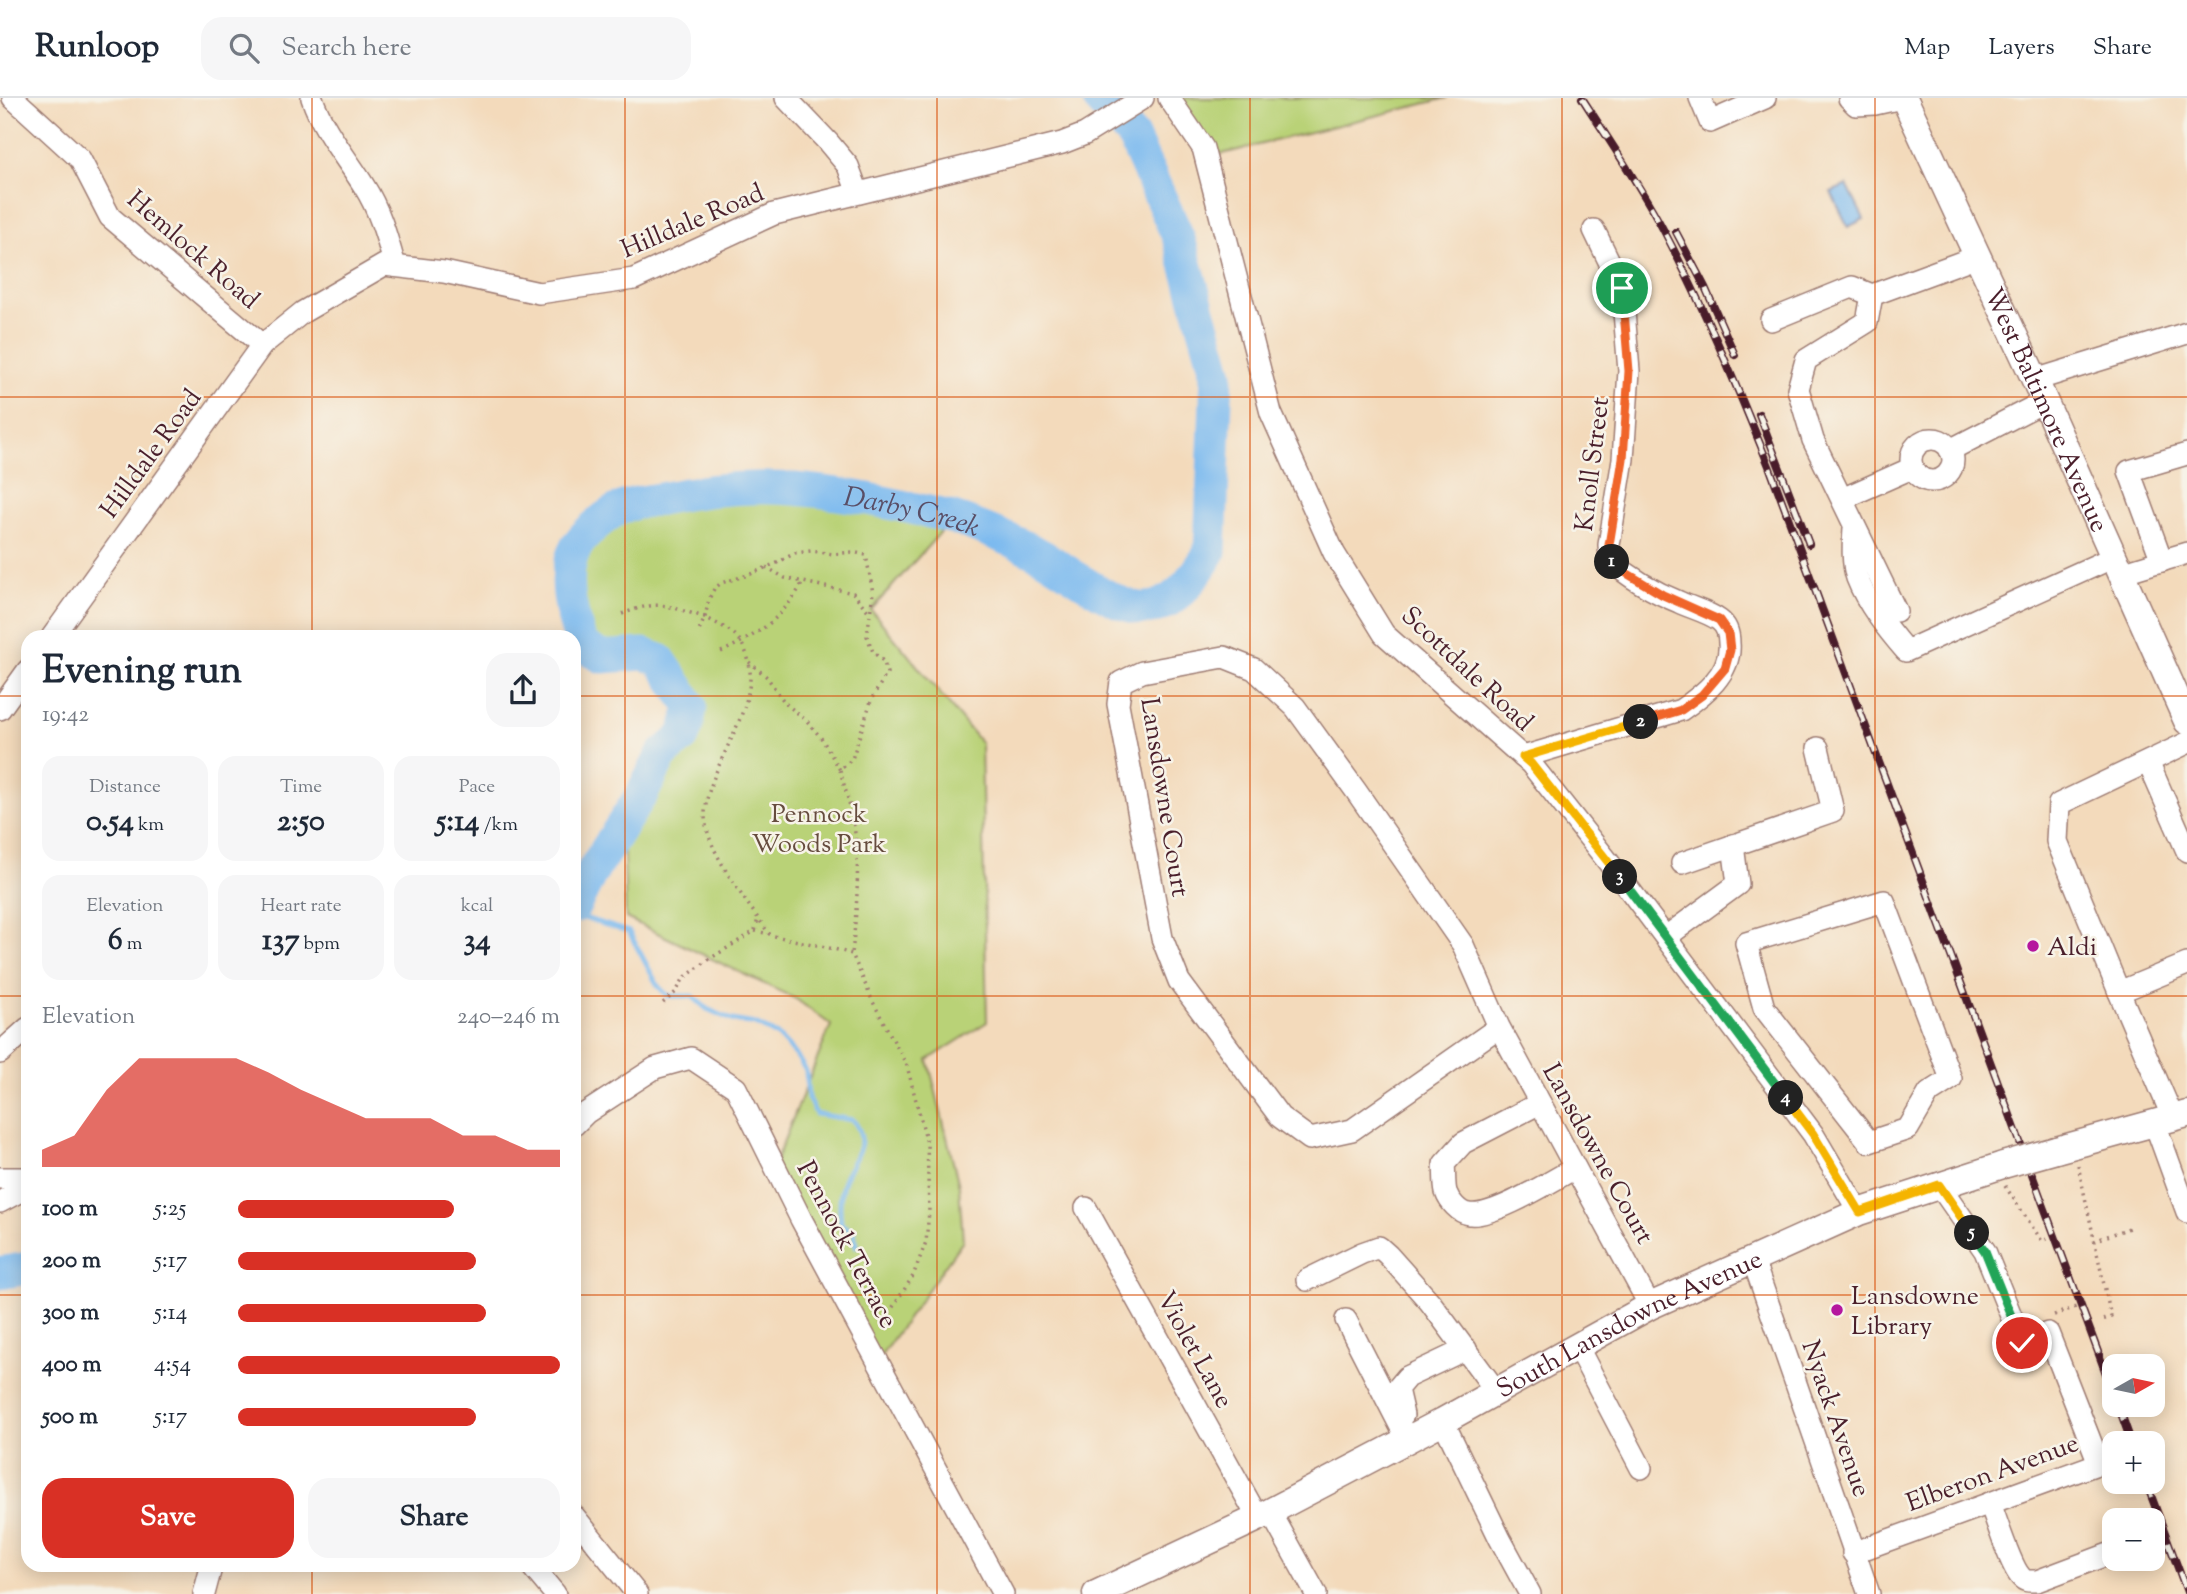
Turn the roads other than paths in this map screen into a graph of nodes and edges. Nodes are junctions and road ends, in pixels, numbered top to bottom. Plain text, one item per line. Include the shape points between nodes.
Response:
1 (13, 98) edge
2 (312, 98) edge
3 (786, 98) edge
4 (1143, 98) edge
5 (1169, 98) edge
6 (1700, 98) edge
7 (1765, 98) edge
8 (1849, 98) edge
9 (1903, 98) edge
10 (858, 193) junction
11 (1594, 230) dead end
12 (1978, 256) junction
13 (395, 266) junction
14 (1872, 295) junction
15 (1771, 320) dead end
16 (2187, 333) edge
17 (262, 345) junction
18 (2040, 391) junction
19 (1950, 450) junction
20 (2187, 454) edge
21 (1912, 468) junction
22 (1842, 499) junction
23 (1854, 524) junction
24 (2187, 553) edge
25 (2162, 561) junction
26 (2118, 565) junction
27 (1896, 611) dead end
28 (57, 630) edge
29 (21, 680) edge
30 (0, 709) edge
31 (2187, 721) edge
32 (2187, 743) edge
33 (1818, 748) dead end
34 (1523, 757) junction
35 (2148, 762) junction
36 (1733, 845) junction
37 (2187, 851) edge
38 (1682, 863) dead end
39 (1666, 937) junction
40 (2187, 964) edge
41 (2119, 992) junction
42 (1499, 1027) junction
43 (21, 1034) edge
44 (0, 1053) edge
45 (1809, 1068) junction
46 (1779, 1089) junction
47 (1540, 1103) junction
48 (581, 1118) edge
49 (2172, 1119) edge
50 (1576, 1168) junction
51 (0, 1178) edge
52 (21, 1178) edge
53 (1939, 1185) junction
54 (21, 1191) edge
55 (0, 1202) edge
56 (1086, 1208) dead end
57 (1860, 1212) junction
58 (2187, 1212) edge
59 (1753, 1260) junction
60 (1307, 1280) dead end
61 (1650, 1306) junction
62 (1346, 1320) dead end
63 (1577, 1346) junction
64 (1466, 1349) junction
65 (1496, 1391) junction
66 (1443, 1420) junction
67 (1410, 1438) junction
68 (1641, 1468) dead end
69 (1990, 1503) junction
70 (1264, 1514) junction
71 (581, 1525) edge
72 (1853, 1553) junction
73 (2102, 1557) edge
74 (210, 1572) edge
75 (537, 1572) edge
76 (1112, 1591) edge
77 (204, 1594) edge
78 (555, 1594) edge
79 (637, 1594) edge
80 (1003, 1594) edge
81 (1316, 1594) edge
82 (1530, 1594) edge
83 (1869, 1594) edge

1 - 17 street, Hemlock Road via 80,159 110,217
2 - 13 street via 381,218
3 - 10 street via 848,166
4 - 10 street, Hilldale Road via 1062,143
5 - 34 street, Scottdale Road via 1203,148 1271,413 1334,553 1384,634
6 - 7 street via 1710,122
8 - 9 street via 1856,105
9 - 12 main road, West Baltimore Avenue
10 - 13 street, Hilldale Road via 774,214 634,279 539,293
11 - 34 street, Knoll Street via 1622,288 1629,371 1610,560 1663,595 1719,620 1728,633 1730,650 1725,668 1702,695 1681,710
12 - 14 street
12 - 18 main road, West Baltimore Avenue
13 - 17 street, Hilldale Road via 384,265 315,305
14 - 15 street via 1852,287
14 - 22 street via 1867,322 1805,360 1798,388 1814,440
16 - 18 street
17 - 28 street, Hilldale Road
18 - 19 street
18 - 26 main road, West Baltimore Avenue
19 - 21 street via 1935,439 1920,442 1911,453
19 - 21 street via 1952,467 1943,478 1929,481
20 - 25 street via 2129,471
21 - 22 street
22 - 23 street
23 - 26 street via 1857,577 1906,651
23 - 27 street
24 - 25 street
25 - 26 street
26 - 31 main road, West Baltimore Avenue
29 - 30 street
32 - 35 street
33 - 36 street via 1833,811
34 - 39 street, Scottdale Road
35 - 37 street
35 - 41 street via 2059,804 2057,841
36 - 38 street
36 - 39 street via 1738,884
39 - 46 street, Scottdale Road
40 - 41 street
41 - 49 street
42 - 42 street, Lansdowne Court via 1455,934 1294,708 1254,668 1224,657 1142,672 1121,681 1118,704 1162,938 1179,981 1280,1117 1310,1139 1352,1130
42 - 47 street, Lansdowne Court
43 - 44 street
45 - 45 street via 1869,1142 1908,1129 1929,1093 1951,1079 1884,901 1746,943 1764,1007
45 - 46 street
46 - 57 street, Scottdale Road via 1813,1134
47 - 50 street, Lansdowne Court
47 - 50 street via 1463,1143 1444,1164 1446,1193 1458,1209 1469,1214 1487,1212
48 - 80 street, Pennock Terrace via 655,1068 691,1058 736,1088 801,1219
49 - 53 main road, South Lansdowne Avenue, bridge
49 - 58 street
50 - 61 street, Lansdowne Court
51 - 52 street
53 - 57 main road, South Lansdowne Avenue
53 - 69 street, Elberon Avenue via 1985,1251 2022,1343 2048,1333 2105,1461
54 - 55 street
56 - 70 street, Violet Lane
57 - 59 main road, South Lansdowne Avenue
59 - 61 main road, South Lansdowne Avenue
59 - 72 street, Nyack Avenue
60 - 64 street via 1379,1247
61 - 63 main road, South Lansdowne Avenue
62 - 67 street
63 - 65 main road, South Lansdowne Avenue
63 - 68 street
64 - 65 street
64 - 67 street via 1407,1377 1397,1389
65 - 66 main road, South Lansdowne Avenue
66 - 67 main road, South Lansdowne Avenue
66 - 82 street
67 - 70 main road, South Lansdowne Avenue
69 - 72 street, Elberon Avenue
69 - 73 street via 2019,1576 2025,1580 2037,1581
70 - 76 main road, South Lansdowne Avenue
70 - 81 street, Violet Lane
71 - 79 street
72 - 83 street, Nyack Avenue
74 - 77 street
75 - 78 street

